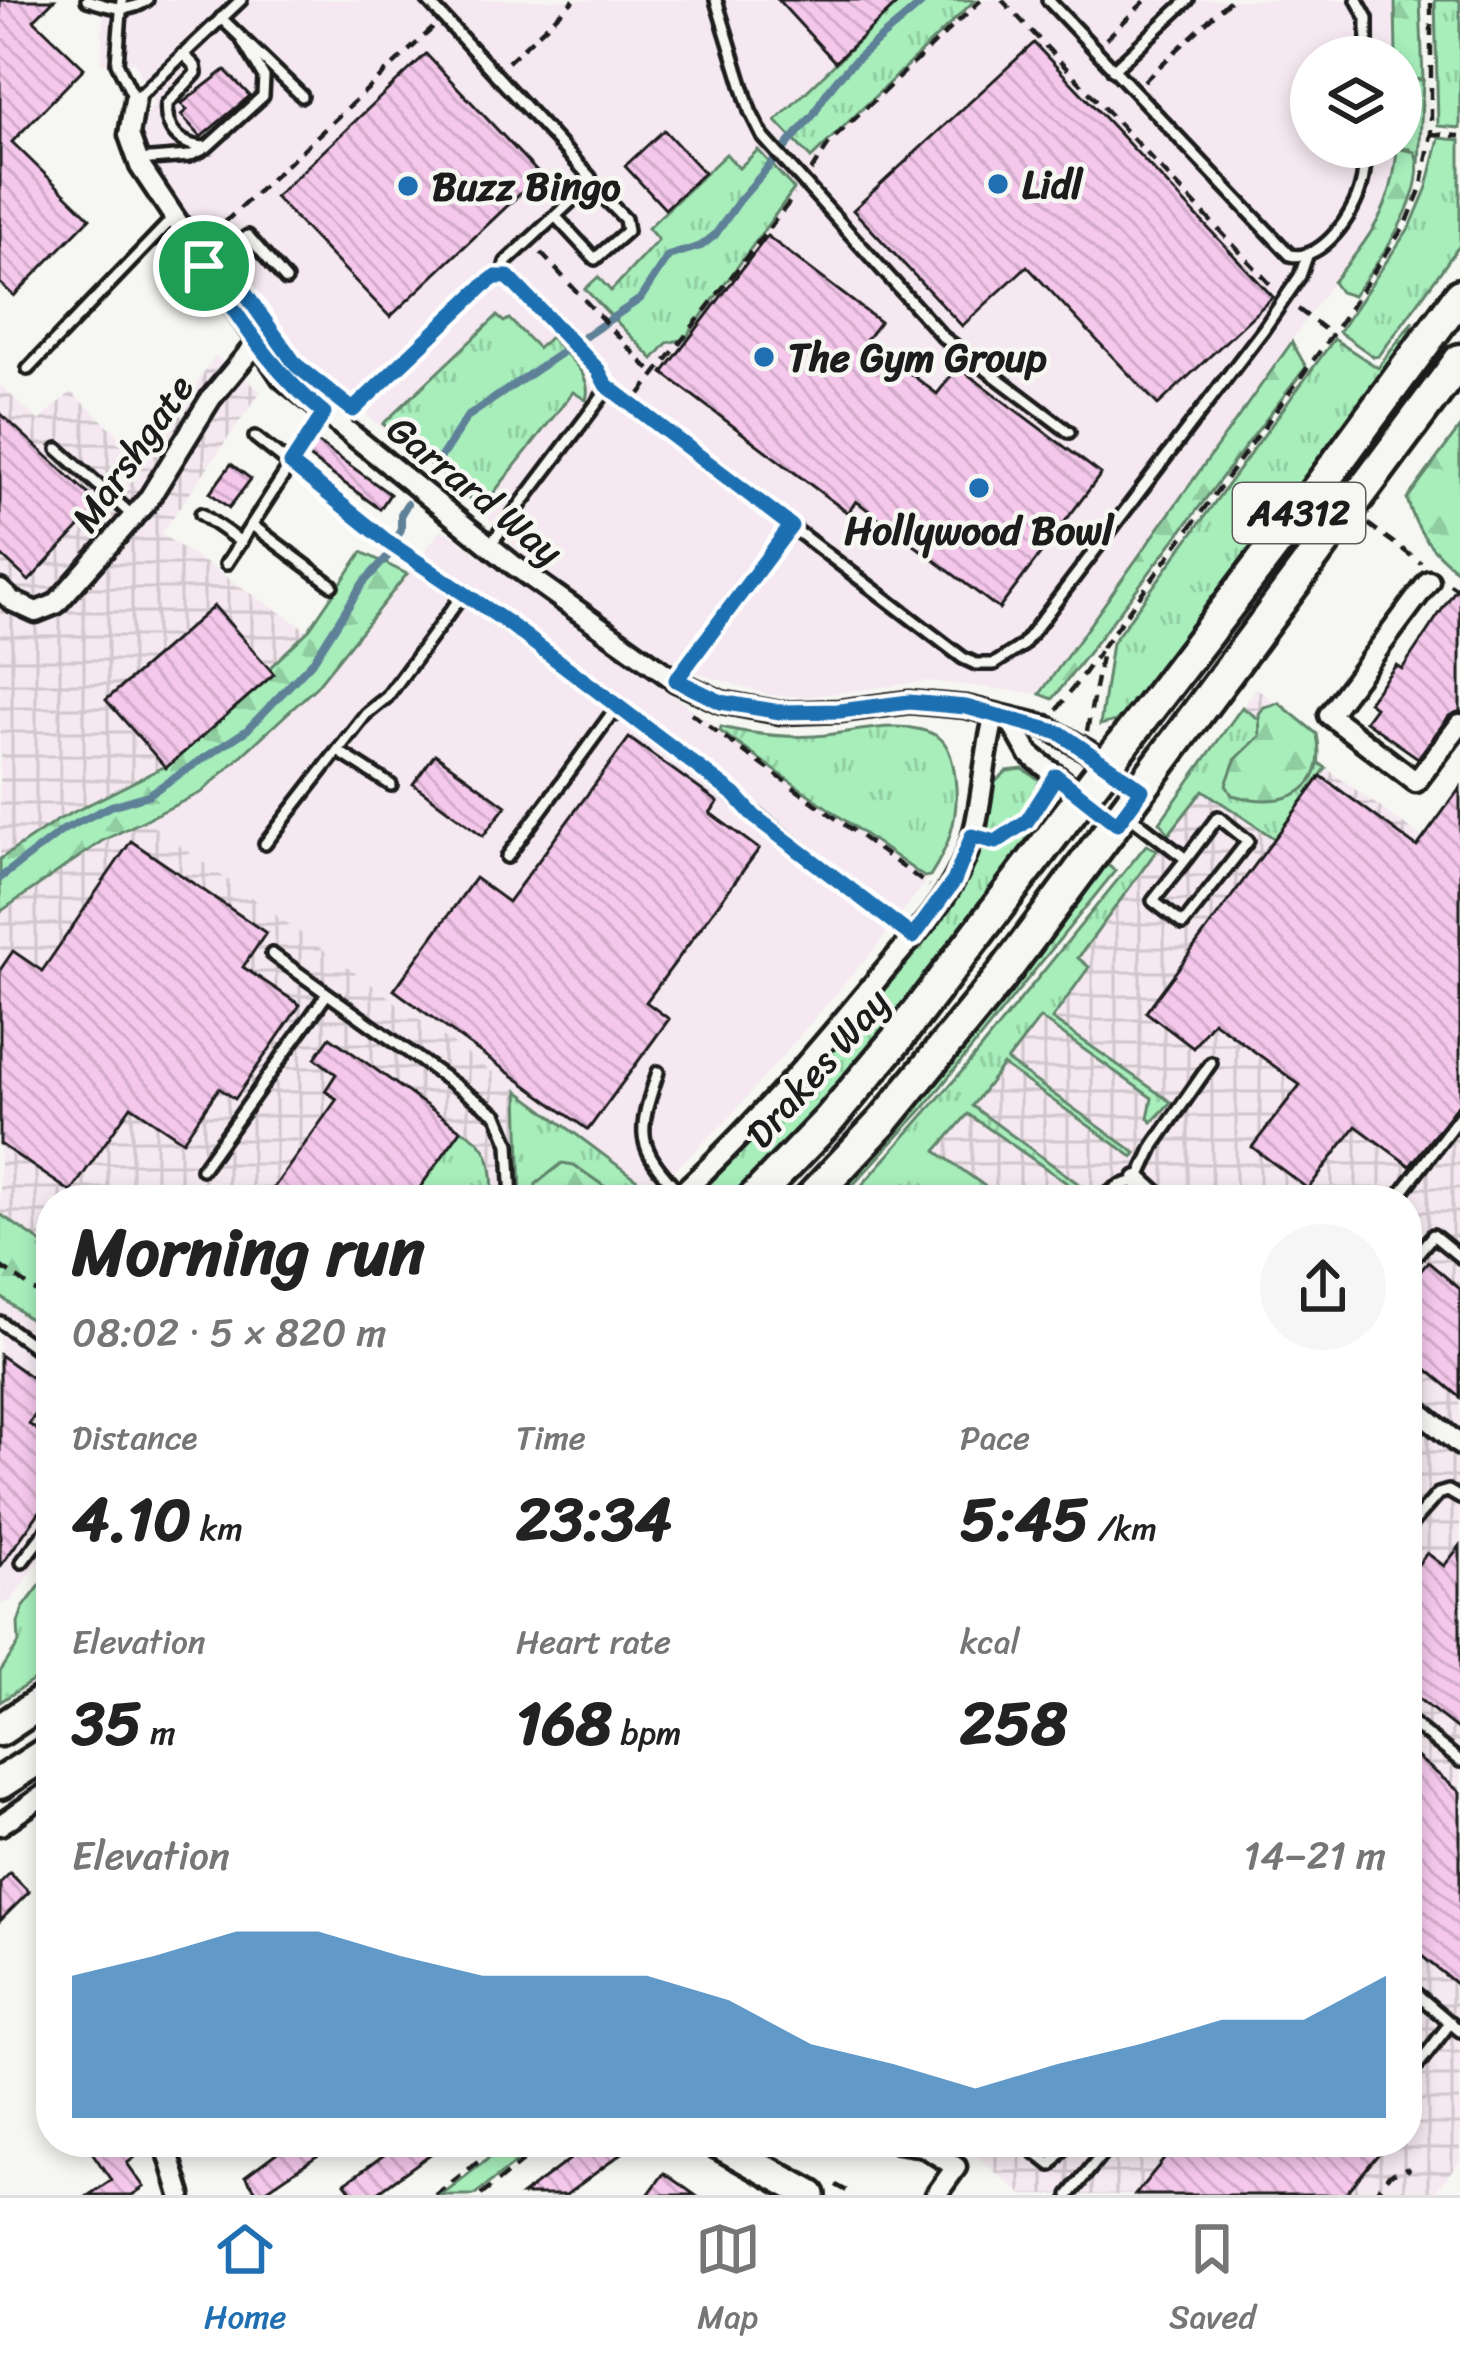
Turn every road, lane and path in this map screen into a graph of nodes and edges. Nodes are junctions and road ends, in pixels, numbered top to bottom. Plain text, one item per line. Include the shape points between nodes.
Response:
1 (87, 0) edge
2 (147, 0) edge
3 (241, 0) edge
4 (427, 0) edge
5 (574, 0) edge
6 (716, 0) edge
7 (1001, 0) edge
8 (1048, 0) edge
9 (1188, 0) edge
10 (1230, 0) edge
11 (1357, 0) edge
12 (1431, 0) edge
13 (121, 4) edge
14 (221, 18) junction
15 (443, 18) junction
16 (1367, 36) edge
17 (242, 40) junction
18 (183, 53) junction
19 (1113, 70) junction
20 (496, 74) junction
21 (1133, 92) junction
22 (302, 97) dead end
23 (135, 100) junction
24 (1109, 114) junction
25 (1431, 134) junction
26 (1460, 136) edge
27 (207, 147) junction
28 (138, 160) junction
29 (1362, 168) edge
30 (590, 182) junction
31 (556, 217) junction
32 (173, 218) junction
33 (529, 240) junction
34 (1307, 256) junction
35 (211, 260) junction
36 (502, 276) junction
37 (286, 280) dead end
38 (1460, 295) edge
39 (1284, 299) junction
40 (1332, 335) junction
41 (256, 344) junction
42 (1460, 360) edge
43 (28, 369) dead end
44 (656, 376) dead end
45 (606, 385) junction
46 (332, 419) junction
47 (1069, 432) dead end
48 (255, 437) dead end
49 (58, 448) dead end
50 (291, 464) junction
51 (201, 514) dead end
52 (134, 517) junction
53 (1368, 524) dead end
54 (252, 525) junction
55 (791, 526) junction
56 (241, 542) junction
57 (490, 545) junction
58 (226, 564) dead end
59 (1437, 579) junction
60 (332, 585) dead end
61 (0, 590) edge
62 (1460, 591) edge
63 (464, 593) junction
64 (1103, 646) junction
65 (676, 680) junction
66 (625, 712) junction
67 (1002, 718) junction
68 (1460, 724) edge
69 (1046, 726) junction
70 (1078, 744) junction
71 (338, 751) junction
72 (1108, 763) junction
73 (1056, 776) junction
74 (391, 785) dead end
75 (1082, 796) junction
76 (1128, 809) junction
77 (972, 836) junction
78 (265, 844) dead end
79 (507, 857) dead end
80 (1186, 859) junction
81 (943, 897) junction
82 (913, 937) junction
83 (272, 954) dead end
84 (327, 994) junction
85 (1211, 1063) dead end
86 (658, 1072) dead end
87 (1460, 1116) edge
88 (202, 1169) dead end
89 (511, 1185) edge
90 (669, 1185) edge
91 (690, 1185) edge
92 (766, 1185) edge
93 (822, 1185) edge
94 (1146, 1185) edge
95 (1407, 1185) edge
96 (1422, 1248) edge
97 (1460, 1257) edge
98 (0, 1266) edge
99 (36, 1291) edge
100 (0, 1322) edge
101 (36, 1348) edge
102 (1422, 1414) edge
103 (1460, 1445) edge
104 (1460, 1498) edge
105 (1422, 1512) edge
106 (36, 1544) edge
107 (22, 1562) dead end
108 (36, 1706) edge
109 (0, 1730) edge
110 (1422, 1731) edge
111 (36, 1760) edge
112 (1460, 1761) edge
113 (0, 1783) edge
114 (36, 1800) edge
115 (0, 1825) edge
116 (1422, 1998) edge
117 (1455, 2026) edge
118 (1422, 2063) edge
119 (170, 2157) edge
120 (484, 2157) edge
121 (528, 2157) edge
122 (740, 2157) edge
123 (940, 2157) edge
124 (1100, 2157) edge
125 (1410, 2171) dead end
126 (797, 2192) edge
127 (182, 2195) edge
128 (435, 2195) edge
129 (481, 2195) edge
130 (936, 2195) edge
131 (1069, 2195) edge
132 (1373, 2195) edge

1 - 13 lane
2 - 13 lane
3 - 14 lane
4 - 15 lane
5 - 20 path
6 - 47 lane via 763,137 943,338
7 - 24 path
8 - 19 lane
9 - 19 lane
10 - 21 path
11 - 16 lane
12 - 25 path
13 - 23 lane via 117,62
14 - 17 lane
14 - 18 lane
15 - 20 lane
15 - 35 path via 208,239
17 - 22 lane
17 - 27 lane via 264,77 263,96
18 - 23 lane
18 - 27 lane via 196,74 167,104 166,118 186,143
19 - 21 lane
20 - 30 lane
21 - 24 path
21 - 34 lane via 1282,249
23 - 28 street, Garrard Way via 129,135
24 - 39 path
25 - 26 path
25 - 40 path via 1407,222
27 - 28 lane
28 - 32 street, Garrard Way
29 - 34 lane via 1359,195
30 - 31 lane
30 - 31 lane via 627,231 595,259
31 - 33 lane
32 - 35 street, Garrard Way
32 - 43 lane
33 - 36 lane
33 - 44 path
34 - 39 lane
35 - 37 lane via 248,236
35 - 41 street, Garrard Way
36 - 45 lane
36 - 46 lane
38 - 72 main road, Drakes Way / A4312
39 - 40 path
39 - 55 lane via 1082,569 1004,659 984,665 963,658
40 - 64 path
41 - 46 street, Garrard Way
41 - 52 street, Marshgate
42 - 76 main road, Drakes Way / A4312
45 - 55 lane
45 - 57 lane
46 - 50 lane
46 - 57 street, Garrard Way
48 - 50 lane
49 - 52 lane
50 - 54 lane
50 - 63 lane
51 - 56 lane
52 - 61 street, Marshgate via 56,604 36,612
53 - 59 path
54 - 56 lane
54 - 60 lane
55 - 65 lane
56 - 58 lane
57 - 65 street, Garrard Way
59 - 62 path
59 - 68 street via 1329,715 1416,782
63 - 66 lane
63 - 71 lane
64 - 69 path
64 - 70 path via 1089,728
65 - 67 street, Garrard Way via 721,702 780,712 921,702
65 - 81 path via 665,694
66 - 79 lane via 610,716
66 - 82 lane
67 - 69 street, Garrard Way
67 - 73 street
67 - 77 street, Drakes Way via 982,763
69 - 70 street, Garrard Way
70 - 72 street, Garrard Way
71 - 74 lane
71 - 78 lane
72 - 75 main road, Drakes Way / A4312
72 - 76 main road
73 - 75 street
73 - 77 path via 1025,823 996,842
75 - 76 main road
75 - 92 main road, Drakes Way / A4312 via 875,1065
76 - 80 lane
76 - 93 main road, Drakes Way / A4312 via 935,1060
77 - 81 street, Drakes Way
80 - 80 lane via 1153,901 1184,924 1248,841 1218,817
81 - 82 street, Drakes Way
82 - 91 street, Drakes Way
83 - 84 lane
84 - 88 lane
84 - 89 lane via 497,1115
85 - 94 lane via 1154,1145
86 - 90 lane via 644,1117 645,1148
87 - 95 lane
96 - 97 lane via 1433,1234
98 - 99 path
100 - 101 lane
102 - 103 street
104 - 105 lane via 1438,1494
106 - 107 lane
108 - 109 main road
110 - 112 lane
111 - 113 main road
114 - 115 street
116 - 117 lane
117 - 118 lane
119 - 127 street
120 - 128 path
121 - 129 path
122 - 126 street
123 - 130 street via 956,2167
124 - 131 lane
125 - 132 path via 1390,2175

